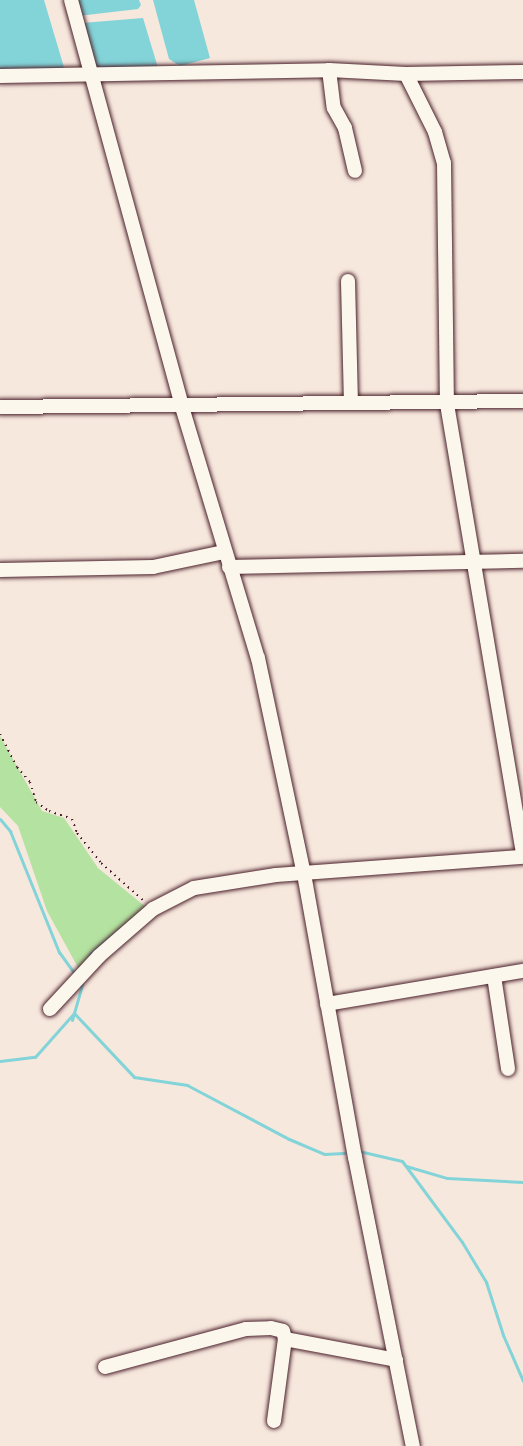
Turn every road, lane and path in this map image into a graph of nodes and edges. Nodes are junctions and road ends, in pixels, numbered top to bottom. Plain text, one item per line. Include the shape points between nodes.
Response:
1 (71, 0) edge
2 (329, 70) junction
3 (523, 72) edge
4 (406, 74) junction
5 (92, 75) junction
6 (0, 76) edge
7 (355, 171) dead end
8 (348, 281) dead end
9 (523, 401) edge
10 (351, 403) junction
11 (447, 404) junction
12 (182, 406) junction
13 (0, 407) edge
14 (224, 552) junction
15 (523, 561) edge
16 (474, 562) junction
17 (229, 567) junction
18 (0, 570) edge
19 (0, 734) edge
20 (523, 852) edge
21 (523, 857) edge
22 (304, 874) junction
23 (153, 909) junction
24 (523, 971) edge
25 (494, 976) junction
26 (327, 1004) junction
27 (50, 1009) dead end
28 (508, 1069) dead end
29 (285, 1339) junction
30 (396, 1360) junction
31 (105, 1367) dead end
32 (274, 1421) dead end
33 (413, 1446) edge

1 - 5 street
2 - 4 street
2 - 5 street
2 - 7 street via 334,108 345,128
3 - 4 street
4 - 11 street via 435,132 444,163
5 - 6 street
5 - 12 street
8 - 10 street
9 - 11 street
10 - 11 street
10 - 12 street
11 - 16 street
12 - 13 street
12 - 14 street
14 - 17 street
14 - 18 street via 153,567
15 - 16 street
16 - 17 street
16 - 20 street
17 - 22 street via 258,658
19 - 23 path via 17,767 30,782 36,802 72,819 77,833 101,863
21 - 22 street
22 - 23 street via 225,881 194,888
22 - 26 street
23 - 27 street via 99,957
24 - 25 street
25 - 26 street
25 - 28 street
26 - 30 street
29 - 30 street
29 - 31 street via 283,1331 246,1329
29 - 32 street
30 - 33 street

